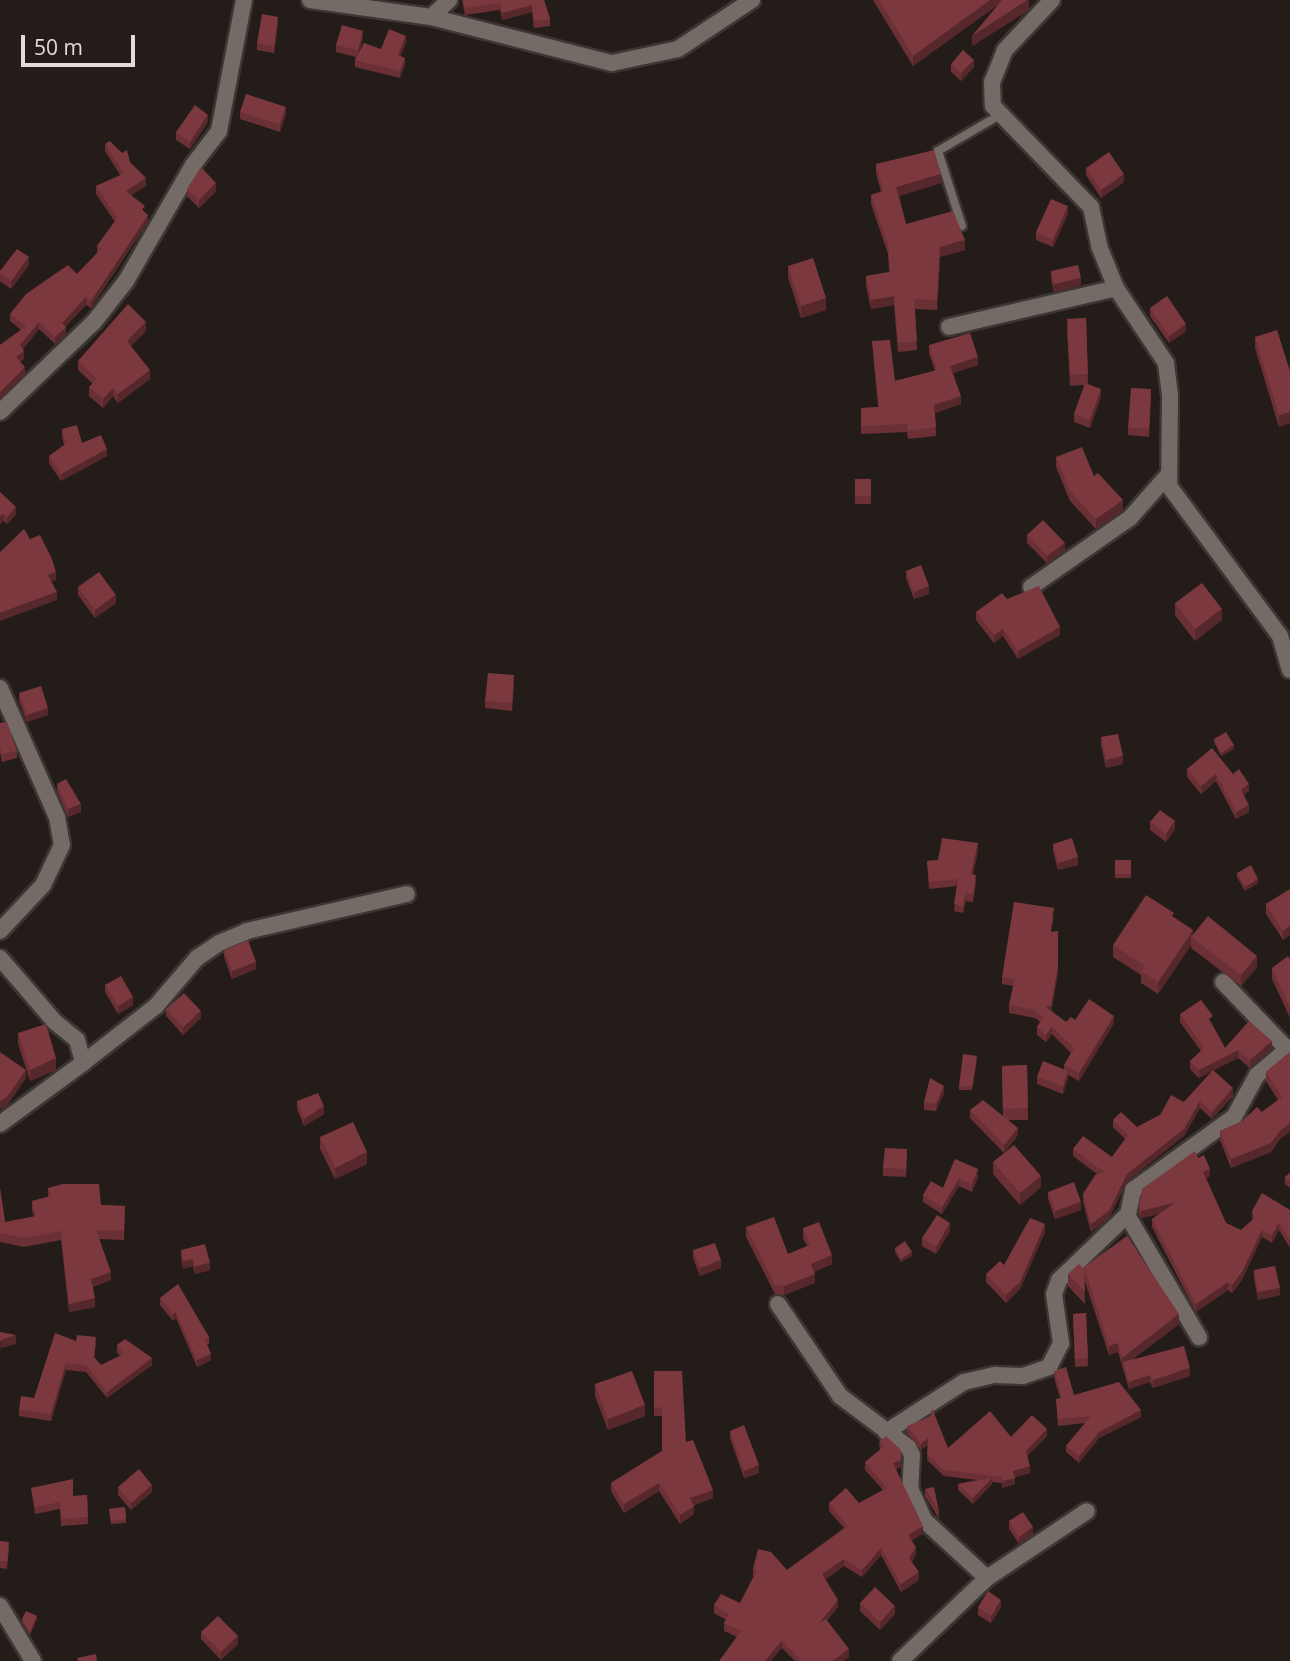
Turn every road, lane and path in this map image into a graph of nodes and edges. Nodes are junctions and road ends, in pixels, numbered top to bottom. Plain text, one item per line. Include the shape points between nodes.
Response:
1 (244, 0) edge
2 (310, 0) edge
3 (449, 0) edge
4 (752, 0) edge
5 (1052, 0) edge
6 (431, 17) junction
7 (998, 116) junction
8 (962, 226) edge
9 (1116, 288) junction
10 (949, 327) dead end
11 (0, 412) edge
12 (1168, 475) junction
13 (1031, 587) edge
14 (1290, 670) edge
15 (0, 688) edge
16 (407, 894) dead end
17 (0, 931) edge
18 (0, 958) edge
19 (1223, 982) dead end
20 (1288, 1048) edge
21 (83, 1063) junction
22 (0, 1124) edge
23 (1127, 1215) junction
24 (778, 1304) dead end
25 (1199, 1337) dead end
26 (886, 1432) junction
27 (1087, 1511) dead end
28 (987, 1578) junction
29 (0, 1606) edge
30 (30, 1660) edge
31 (900, 1661) edge

1 - 11 street via 219,131 193,165 126,281 94,322
2 - 6 street
3 - 6 street
4 - 6 street via 678,49 633,62 586,59
5 - 7 street via 1001,58 990,95
7 - 8 lane via 938,151
7 - 9 street via 1085,198
9 - 10 street
9 - 12 street via 1166,363
12 - 13 street via 1129,519
12 - 14 street via 1174,496 1280,636
15 - 17 street via 52,806 62,845 43,885
16 - 21 street via 247,931 219,943 197,958 156,1006
18 - 21 street via 55,1022 78,1040
19 - 20 street
20 - 23 street via 1257,1074 1234,1117 1133,1190
21 - 22 street
23 - 25 street
23 - 26 street via 1055,1286 1061,1343 1049,1367 1023,1376 995,1375 964,1382
24 - 26 street via 829,1384
26 - 28 street via 911,1451 910,1488 925,1521
27 - 28 street
28 - 31 street
29 - 30 street

